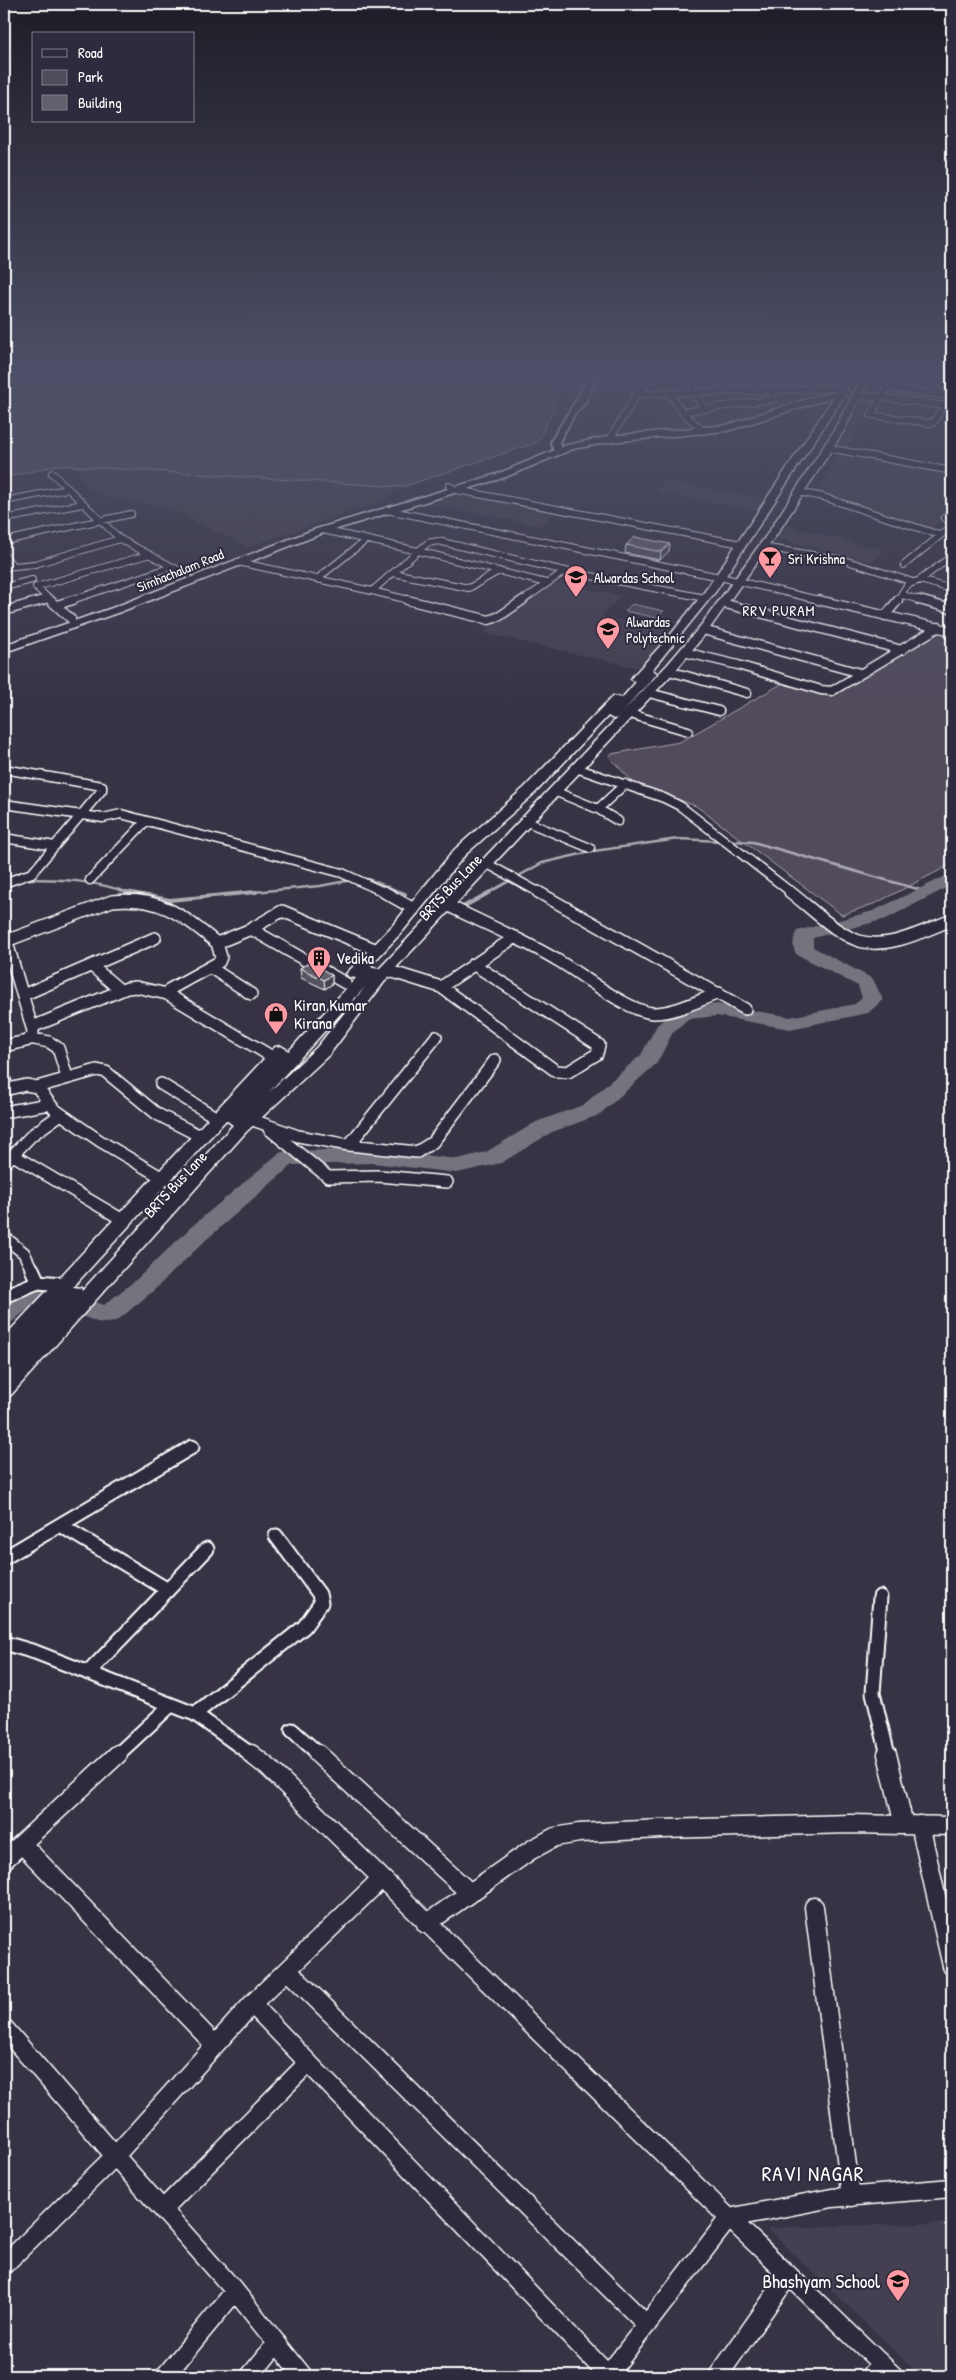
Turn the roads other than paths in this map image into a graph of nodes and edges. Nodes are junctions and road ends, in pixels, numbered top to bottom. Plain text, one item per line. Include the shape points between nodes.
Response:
1 (64, 485) edge
2 (464, 485) edge
3 (783, 485) edge
4 (796, 485) edge
5 (803, 485) edge
6 (67, 488) junction
7 (453, 488) junction
8 (798, 492) junction
9 (4, 500) edge
10 (84, 504) junction
11 (387, 510) junction
12 (952, 512) edge
13 (131, 514) dead end
14 (4, 519) edge
15 (102, 521) junction
16 (952, 522) edge
17 (952, 526) edge
18 (317, 530) junction
19 (946, 533) edge
20 (120, 539) junction
21 (366, 540) junction
22 (4, 542) edge
23 (741, 544) junction
24 (762, 547) junction
25 (418, 552) junction
26 (4, 555) edge
27 (147, 555) junction
28 (952, 556) edge
29 (238, 562) junction
30 (904, 565) dead end
31 (940, 565) junction
32 (13, 566) junction
33 (25, 566) junction
34 (4, 567) edge
35 (171, 567) junction
36 (952, 568) edge
37 (565, 571) junction
38 (393, 572) junction
39 (499, 572) junction
40 (193, 577) junction
41 (317, 579) junction
42 (729, 579) junction
43 (32, 580) junction
44 (917, 581) junction
45 (546, 583) junction
46 (4, 587) edge
47 (36, 587) junction
48 (952, 589) edge
49 (372, 591) junction
50 (902, 594) junction
51 (49, 598) junction
52 (705, 598) junction
53 (722, 603) junction
54 (57, 605) junction
55 (952, 609) edge
56 (4, 612) edge
57 (885, 616) junction
58 (72, 619) junction
59 (939, 627) junction
60 (703, 630) junction
61 (952, 631) edge
62 (4, 642) edge
63 (4, 650) edge
64 (902, 650) junction
65 (684, 652) junction
66 (668, 671) junction
67 (860, 673) junction
68 (649, 693) junction
69 (747, 693) dead end
70 (719, 711) dead end
71 (630, 714) junction
72 (688, 732) dead end
73 (576, 768) junction
74 (4, 770) edge
75 (625, 784) junction
76 (554, 791) junction
77 (4, 804) edge
78 (598, 810) junction
79 (82, 814) junction
80 (146, 821) junction
81 (525, 821) junction
82 (618, 821) dead end
83 (4, 838) edge
84 (55, 846) junction
85 (590, 848) dead end
86 (486, 863) junction
87 (4, 873) edge
88 (26, 877) junction
89 (90, 880) dead end
90 (8, 882) edge
91 (447, 905) junction
92 (414, 908) junction
93 (952, 920) edge
94 (251, 929) junction
95 (5, 937) edge
96 (515, 937) junction
97 (155, 938) dead end
98 (217, 943) junction
99 (377, 950) junction
100 (473, 964) junction
101 (94, 967) dead end
102 (211, 968) junction
103 (386, 970) junction
104 (345, 983) junction
105 (441, 987) junction
106 (120, 990) junction
107 (719, 993) junction
108 (167, 994) junction
109 (250, 994) dead end
110 (22, 995) junction
111 (745, 1009) dead end
112 (32, 1027) junction
113 (436, 1037) dead end
114 (30, 1038) junction
115 (4, 1046) edge
116 (274, 1058) junction
117 (495, 1060) dead end
118 (4, 1076) edge
119 (67, 1077) junction
120 (162, 1084) dead end
121 (37, 1087) junction
122 (5, 1090) edge
123 (49, 1104) junction
124 (4, 1112) edge
125 (61, 1114) junction
126 (217, 1118) junction
127 (256, 1121) junction
128 (200, 1136) junction
129 (349, 1144) junction
130 (13, 1155) junction
131 (4, 1164) edge
132 (162, 1177) junction
133 (446, 1182) dead end
134 (123, 1220) junction
135 (4, 1237) edge
136 (38, 1282) junction
137 (73, 1288) junction
138 (4, 1296) edge
139 (35, 1334) junction
140 (4, 1349) edge
141 (4, 1370) edge
142 (4, 1390) edge
143 (192, 1447) dead end
144 (60, 1525) junction
145 (276, 1536) dead end
146 (207, 1549) dead end
147 (4, 1558) edge
148 (168, 1590) junction
149 (880, 1597) dead end
150 (4, 1643) edge
151 (88, 1673) junction
152 (171, 1705) junction
153 (195, 1714) junction
154 (292, 1730) dead end
155 (912, 1825) junction
156 (952, 1826) edge
157 (22, 1844) junction
158 (4, 1860) edge
159 (381, 1879) junction
160 (470, 1893) junction
161 (814, 1907) dead end
162 (426, 1924) junction
163 (952, 1966) edge
164 (287, 1970) junction
165 (252, 2004) junction
166 (4, 2028) edge
167 (215, 2045) junction
168 (308, 2063) junction
169 (115, 2156) junction
170 (952, 2188) edge
171 (851, 2196) junction
172 (162, 2209) junction
173 (729, 2218) junction
174 (4, 2265) edge
175 (790, 2275) junction
176 (235, 2291) junction
177 (647, 2325) junction
178 (277, 2343) junction
179 (876, 2369) edge
180 (165, 2376) edge
181 (250, 2376) edge
182 (303, 2376) edge
183 (608, 2376) edge
184 (718, 2376) edge
185 (894, 2376) edge

1 - 6 street
2 - 7 main road, Simhachalam Road
3 - 23 main road
4 - 42 main road, BRTS Bus Lane
5 - 8 main road
6 - 9 street
6 - 10 street
7 - 11 main road, Simhachalam Road
7 - 18 main road
7 - 23 street
8 - 19 street
8 - 24 main road
10 - 14 street
10 - 15 street
11 - 18 main road, Simhachalam Road
11 - 42 street
12 - 16 street via 944,518
13 - 15 street
15 - 20 street
15 - 22 street
17 - 19 street
18 - 21 street
18 - 29 main road, Simhachalam Road
18 - 40 main road
19 - 30 street
20 - 27 street
20 - 33 street
21 - 25 street
21 - 41 street
23 - 42 main road
24 - 42 main road
24 - 44 street via 844,560
25 - 37 street via 428,542 438,542
25 - 38 street
25 - 39 street
26 - 32 street
27 - 35 street
27 - 47 street
28 - 31 street
29 - 40 main road, Simhachalam Road
29 - 41 street
31 - 36 street
31 - 44 street
32 - 33 street
32 - 34 street
33 - 43 street
35 - 40 street
35 - 54 street
37 - 45 street
37 - 52 street
38 - 39 street via 469,588
38 - 49 street
39 - 45 street
40 - 58 main road
40 - 63 main road, Simhachalam Road via 116,610
41 - 49 street
42 - 52 main road
42 - 53 main road
42 - 57 street
42 - 137 main road, BRTS Bus Lane via 680,642 584,747
43 - 46 street
43 - 47 street
44 - 48 street
44 - 50 street via 907,585
45 - 49 street via 500,616 489,620
47 - 51 street
50 - 55 street
50 - 57 street
51 - 54 street
51 - 56 street
52 - 92 main road via 635,681 530,790 471,841
53 - 60 main road
53 - 64 street
54 - 58 street
57 - 59 street
58 - 62 main road
59 - 61 street
59 - 64 street
60 - 65 main road
60 - 67 street
64 - 67 street
65 - 66 main road
65 - 67 street via 826,691 836,689
66 - 68 main road
66 - 69 street
68 - 70 street
68 - 71 main road
71 - 72 street
71 - 73 main road
73 - 75 street
73 - 76 main road
74 - 79 street via 102,786
75 - 78 street
75 - 93 street via 680,806 843,933 864,942 886,942
76 - 78 street
76 - 81 main road
77 - 79 street
78 - 82 street
79 - 80 street via 103,818 121,814
79 - 84 street
80 - 89 street
80 - 92 street via 354,878
81 - 85 street
81 - 86 main road
83 - 84 street
84 - 88 street
86 - 91 main road
86 - 107 street
87 - 88 street
88 - 90 street
91 - 96 street
91 - 103 main road
92 - 99 main road
94 - 98 street
94 - 99 street via 282,911
94 - 104 street
95 - 98 street via 112,901 128,899 170,907
95 - 110 street
96 - 100 street
96 - 107 street via 642,1011 666,1011
97 - 110 street
98 - 102 street via 221,956
99 - 104 main road
100 - 105 street
100 - 105 street via 600,1046 597,1054 568,1072 556,1071
101 - 106 street
102 - 108 street via 179,982
102 - 109 street
103 - 105 street
103 - 127 main road via 323,1051
104 - 116 main road
106 - 108 street via 136,987
106 - 112 street
107 - 111 street
108 - 116 street
110 - 112 street
112 - 114 street via 33,1036
113 - 129 street
114 - 115 street
114 - 119 street via 60,1047
116 - 126 main road
117 - 129 street via 426,1149 408,1152
118 - 122 street
119 - 121 street
119 - 128 street via 97,1070 106,1072 157,1114
120 - 126 street
121 - 122 street via 26,1085
121 - 123 street
123 - 124 street
123 - 125 street
125 - 130 street via 32,1135
125 - 132 street via 122,1155
126 - 128 main road
127 - 129 street via 298,1136
127 - 133 street via 324,1176 379,1176
127 - 137 main road
128 - 132 main road
130 - 131 street
130 - 134 street
132 - 134 main road
134 - 137 main road
135 - 136 street via 24,1253
136 - 137 street
136 - 138 street
137 - 139 main road
137 - 139 main road
139 - 140 main road
139 - 141 main road
139 - 142 main road
143 - 144 street
144 - 147 street
144 - 148 street
145 - 153 street via 319,1594 321,1603 304,1627
146 - 148 street
148 - 151 street
149 - 155 street via 873,1693
150 - 151 street
151 - 152 street
152 - 153 street
152 - 157 street
153 - 159 street via 268,1768
154 - 160 street
155 - 156 street
155 - 160 street via 579,1833 555,1837 531,1850
155 - 163 street
157 - 158 street
157 - 167 street
159 - 162 street
159 - 164 street
160 - 162 street
161 - 171 street
162 - 173 street
164 - 165 street
164 - 177 street
165 - 167 street
165 - 168 street
166 - 169 street
167 - 169 street
168 - 172 street
168 - 183 street
169 - 172 street
169 - 174 street
170 - 171 street
171 - 173 street
172 - 176 street
173 - 175 street
173 - 177 street
175 - 179 street
175 - 184 street
176 - 178 street
176 - 180 street
177 - 183 street
178 - 181 street
178 - 182 street
179 - 185 street

